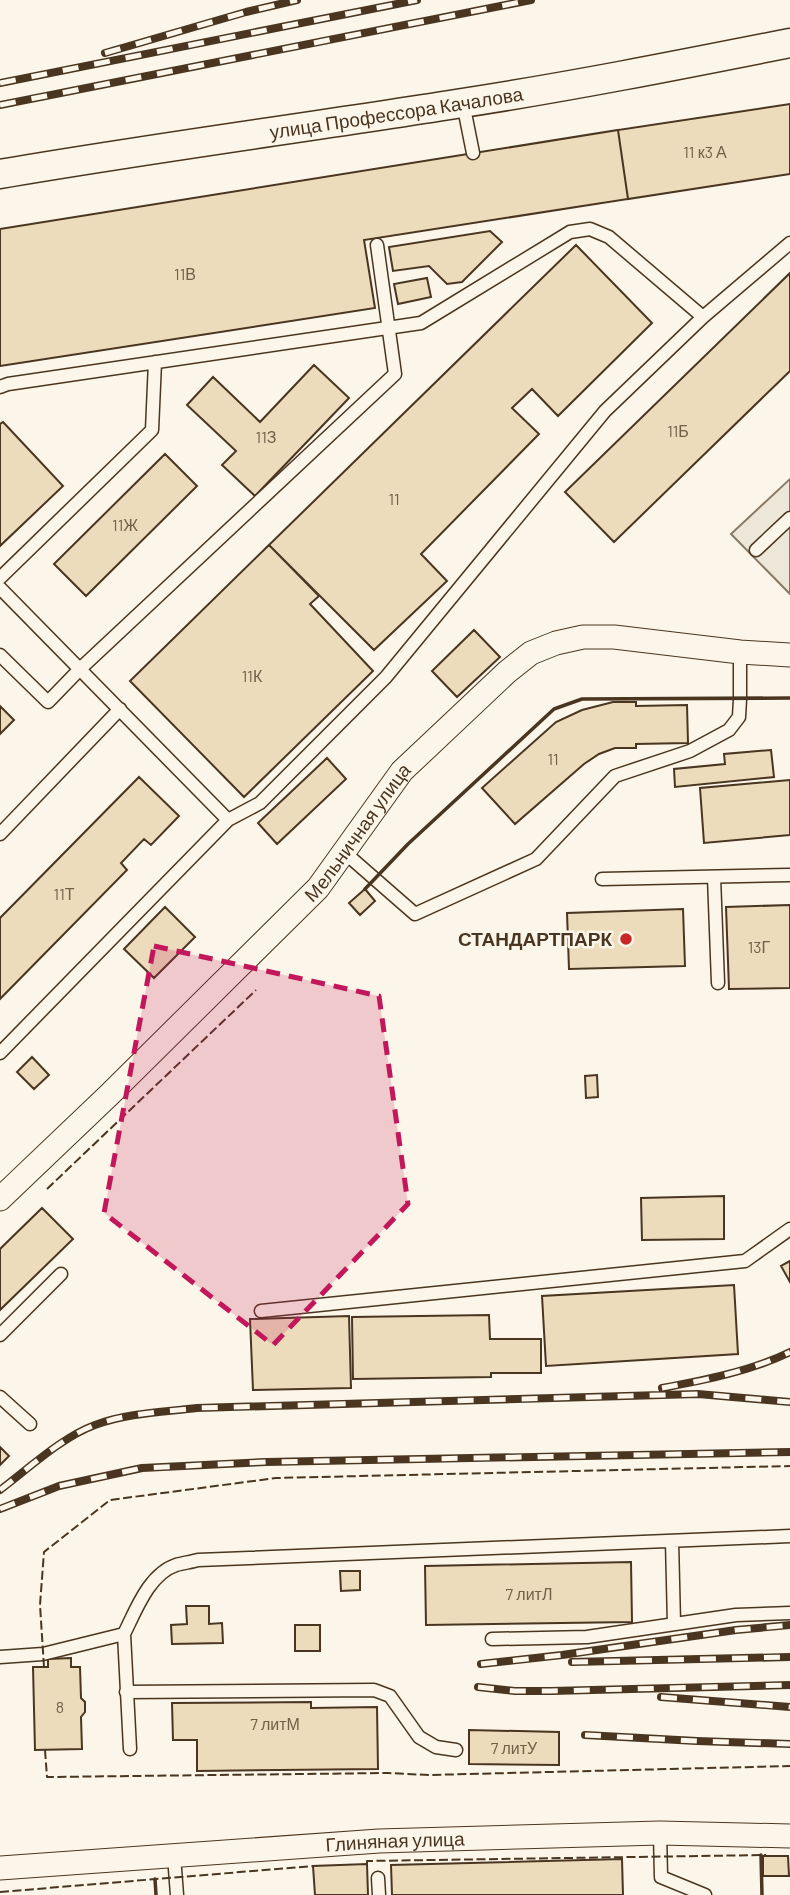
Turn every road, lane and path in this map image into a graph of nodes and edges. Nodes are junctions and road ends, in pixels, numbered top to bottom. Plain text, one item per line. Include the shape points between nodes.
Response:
1 (790, 43) edge
2 (463, 103) junction
3 (473, 153) dead end
4 (0, 174) edge
5 (790, 243) edge
6 (377, 246) dead end
7 (703, 317) junction
8 (390, 327) junction
9 (155, 362) junction
10 (0, 387) edge
11 (790, 518) edge
12 (756, 550) dead end
13 (0, 578) edge
14 (0, 589) edge
15 (740, 652) junction
16 (0, 655) edge
17 (790, 655) edge
18 (80, 668) junction
19 (120, 709) junction
20 (228, 820) junction
21 (0, 834) edge
22 (344, 852) junction
23 (790, 875) edge
24 (714, 877) junction
25 (602, 879) dead end
26 (718, 983) dead end
27 (0, 1053) edge
28 (0, 1199) edge
29 (790, 1229) edge
30 (61, 1274) dead end
31 (261, 1311) dead end
32 (0, 1335) edge
33 (0, 1397) edge
34 (30, 1424) dead end
35 (790, 1536) edge
36 (672, 1541) junction
37 (790, 1613) edge
38 (674, 1624) junction
39 (124, 1634) junction
40 (492, 1639) dead end
41 (0, 1657) edge
42 (127, 1692) junction
43 (130, 1749) dead end
44 (456, 1750) dead end
45 (660, 1833) junction
46 (790, 1836) edge
47 (174, 1856) junction
48 (0, 1868) edge
49 (378, 1878) dead end
50 (177, 1895) edge
51 (379, 1895) edge
52 (705, 1895) edge

1 - 2 street, улица Профессора Качалова
2 - 3 lane
2 - 4 street, улица Профессора Качалова
5 - 7 lane
6 - 8 lane
7 - 8 lane via 609,237 590,229 570,232 421,323
7 - 20 lane via 605,411 386,677 260,803
8 - 9 lane
8 - 18 lane via 395,374
9 - 10 lane
9 - 13 lane via 152,430
11 - 12 lane
14 - 18 lane
15 - 17 street, Мельничная улица
15 - 22 street, Мельничная улица via 583,637 531,653 402,771
15 - 22 lane via 738,717 729,730 690,751 615,776 536,859 415,914
16 - 18 lane via 48,702
18 - 19 lane
19 - 20 lane
19 - 21 lane
20 - 27 lane
22 - 28 street, Мельничная улица via 318,888
23 - 24 lane
24 - 25 lane
24 - 26 lane
29 - 31 lane via 746,1261
30 - 32 lane
33 - 34 lane
35 - 36 lane
36 - 38 lane
36 - 39 lane via 198,1560 174,1566 156,1578
37 - 38 lane
38 - 40 lane via 587,1637
39 - 41 lane via 43,1654
39 - 42 lane
42 - 43 lane
42 - 44 lane via 374,1690 390,1696 419,1737 436,1747
45 - 46 street, Глиняная улица
45 - 47 street, Глиняная улица via 379,1841
45 - 52 lane via 661,1877
47 - 48 street, Глиняная улица
47 - 50 lane
49 - 51 lane

